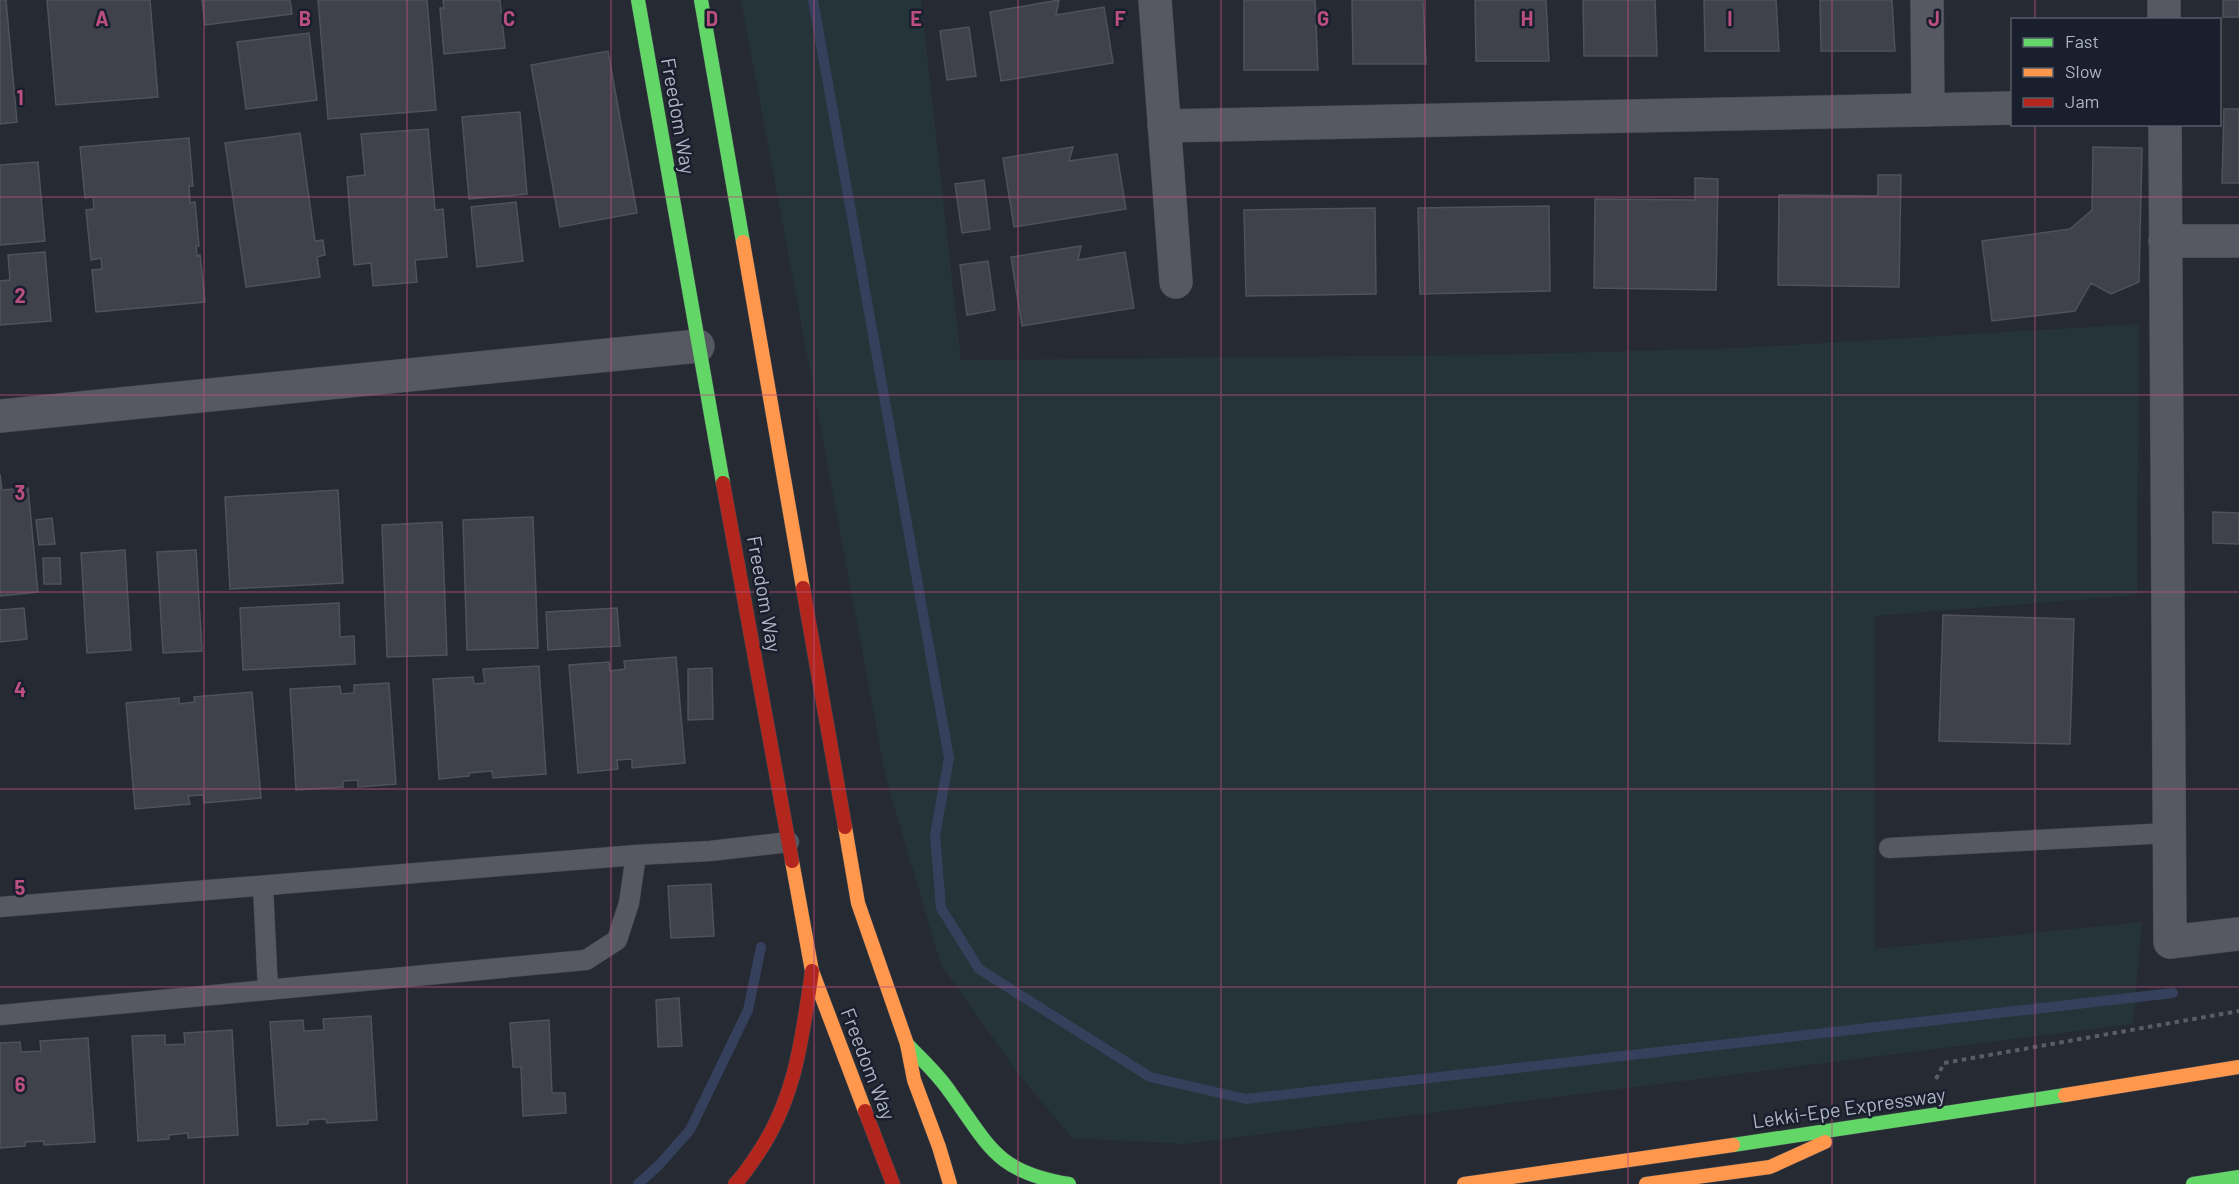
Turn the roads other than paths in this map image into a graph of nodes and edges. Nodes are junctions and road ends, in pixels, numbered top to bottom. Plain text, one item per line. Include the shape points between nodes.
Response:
1 (638, 0) edge
2 (701, 0) edge
3 (1155, 0) edge
4 (1927, 0) edge
5 (2164, 0) edge
6 (2164, 18) edge
7 (2011, 108) edge
8 (1928, 110) junction
9 (1164, 126) junction
10 (2165, 126) edge
11 (2166, 241) junction
12 (2239, 242) edge
13 (1176, 282) dead end
14 (698, 346) junction
15 (0, 416) edge
16 (2169, 833) junction
17 (789, 842) junction
18 (1889, 848) dead end
19 (636, 855) junction
20 (263, 885) junction
21 (0, 907) edge
22 (2239, 934) edge
23 (812, 971) junction
24 (268, 990) junction
25 (0, 1015) edge
26 (907, 1044) junction
27 (2239, 1067) edge
28 (1863, 1125) junction
29 (2239, 1177) edge
30 (735, 1184) edge
31 (893, 1184) edge
32 (950, 1184) edge
33 (1069, 1184) edge
34 (1464, 1184) edge
35 (1646, 1184) edge
36 (2193, 1184) edge

1 - 14 main road, Freedom Way
2 - 26 main road, Freedom Way via 858,903
3 - 9 street
4 - 8 street
5 - 6 street
7 - 8 street
8 - 9 street
9 - 13 street
10 - 11 street
11 - 12 street
11 - 16 street
14 - 15 street
14 - 17 main road, Freedom Way
16 - 18 lane
16 - 22 street via 2170,942
17 - 19 lane
17 - 23 main road, Freedom Way
19 - 20 lane
19 - 24 lane via 629,903 617,940 586,960
20 - 21 lane
20 - 24 lane
23 - 30 main road via 791,1088 777,1123
23 - 31 main road, Freedom Way
24 - 25 lane
26 - 32 main road, Freedom Way via 914,1080
26 - 33 main road via 942,1081 994,1150 1015,1169
27 - 28 main road, Lekki-Epe Expressway
28 - 34 main road, Lekki-Epe Expressway
28 - 35 main road via 1770,1167
29 - 36 main road

